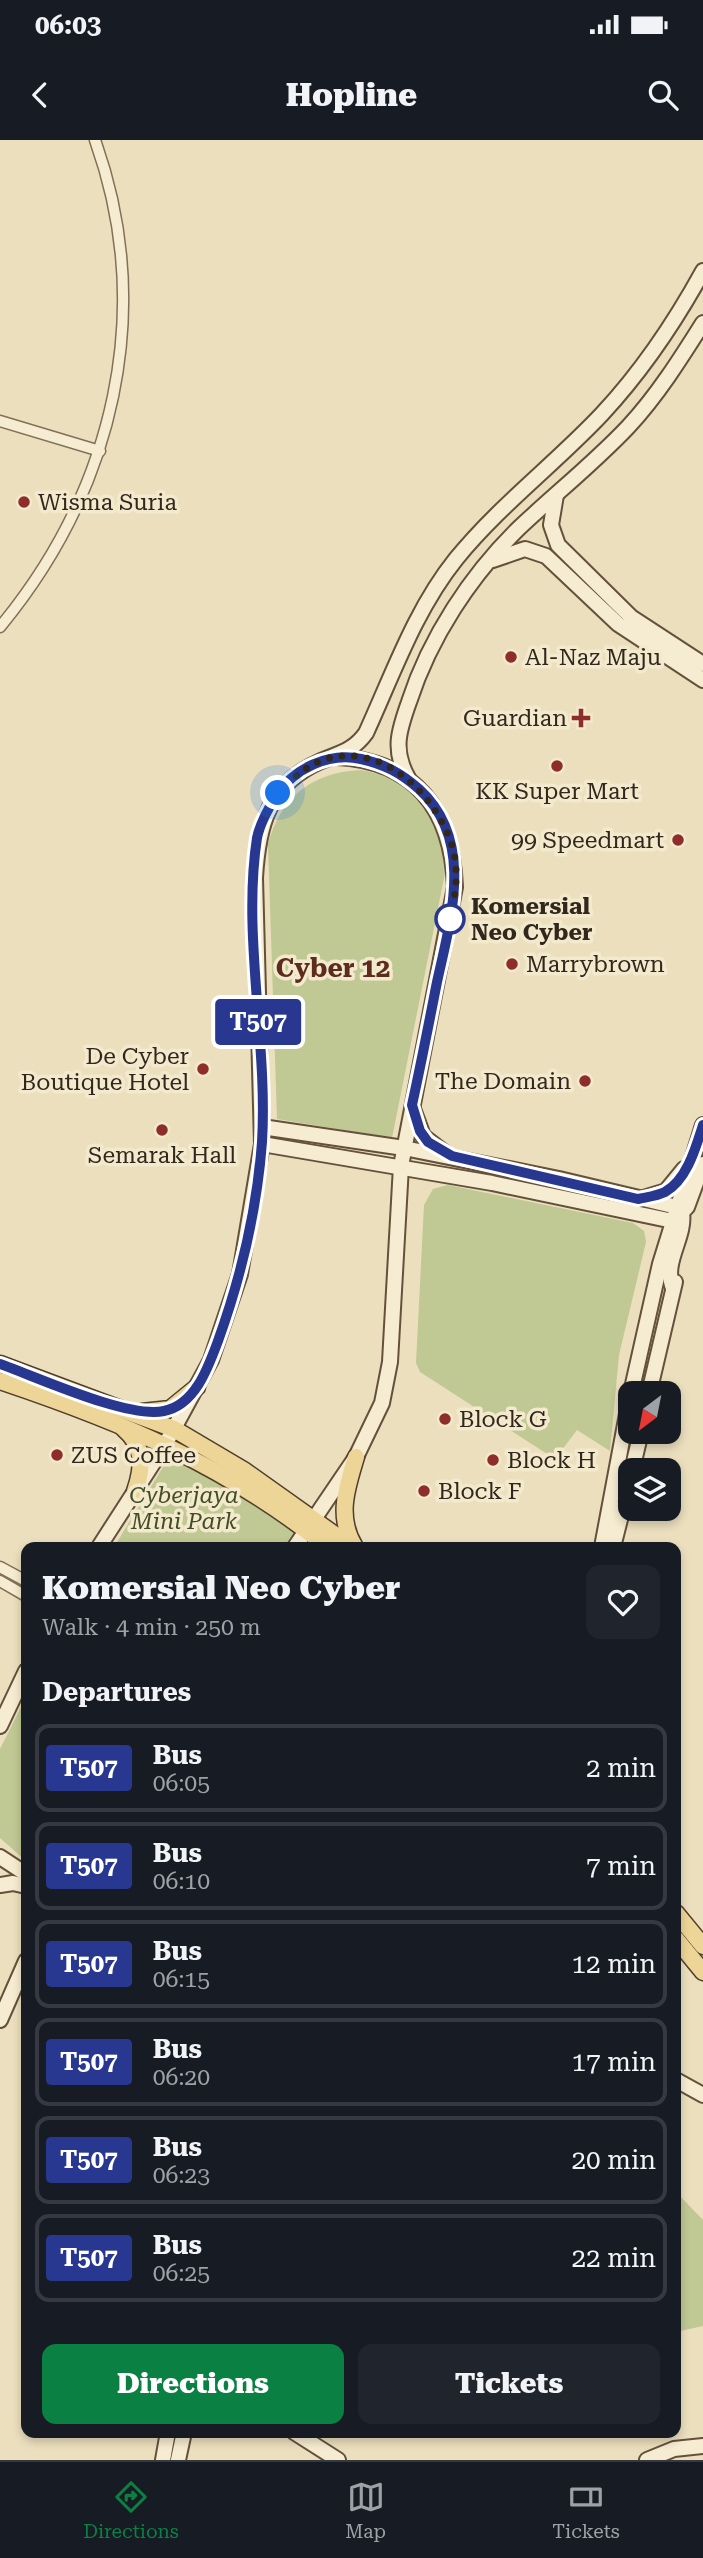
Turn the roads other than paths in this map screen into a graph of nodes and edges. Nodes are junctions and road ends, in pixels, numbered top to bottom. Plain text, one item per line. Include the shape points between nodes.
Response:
1 (95, 140) edge
2 (703, 271) edge
3 (703, 323) edge
4 (0, 421) edge
5 (100, 451) junction
6 (556, 495) junction
7 (487, 563) junction
8 (0, 627) edge
9 (703, 664) edge
10 (703, 680) edge
11 (336, 757) junction
12 (411, 782) junction
13 (412, 1105) junction
14 (703, 1125) edge
15 (262, 1127) junction
16 (262, 1144) junction
17 (404, 1148) junction
18 (461, 1160) junction
19 (698, 1161) edge
20 (401, 1166) junction
21 (440, 1174) junction
22 (703, 1186) edge
23 (638, 1199) junction
24 (399, 1201) junction
25 (678, 1214) junction
26 (642, 1215) junction
27 (660, 1264) junction
28 (673, 1288) junction
29 (0, 1364) edge
30 (0, 1381) edge
31 (634, 1381) edge
32 (652, 1381) edge
33 (197, 1387) junction
34 (126, 1409) junction
35 (115, 1422) junction
36 (170, 1436) junction
37 (621, 1444) edge
38 (356, 1457) junction
39 (135, 1491) junction
40 (620, 1521) edge
41 (310, 1524) junction
42 (102, 1542) edge
43 (298, 1542) edge
44 (324, 1542) edge
45 (344, 1542) edge
46 (352, 1542) edge
47 (603, 1542) edge
48 (614, 1542) edge
49 (0, 1567) edge
50 (21, 1578) edge
51 (0, 1581) edge
52 (21, 1593) edge
53 (21, 1682) edge
54 (0, 1726) edge
55 (0, 1857) edge
56 (21, 1871) edge
57 (0, 1885) edge
58 (21, 1885) edge
59 (681, 1919) edge
60 (681, 1945) edge
61 (703, 1946) edge
62 (21, 1972) edge
63 (703, 1972) edge
64 (0, 2020) edge
65 (681, 2083) edge
66 (703, 2095) edge
67 (167, 2438) edge
68 (183, 2438) edge
69 (303, 2438) edge
70 (703, 2446) edge
71 (163, 2460) edge
72 (178, 2460) edge
73 (338, 2460) edge
74 (647, 2460) edge

1 - 5 street via 115,208 122,314 112,408
2 - 11 main road via 666,333 621,393 489,520 454,561 408,636 366,733 357,746
3 - 6 main road via 631,424
4 - 5 street
5 - 8 street via 74,517 52,556
6 - 7 main road
6 - 9 main road via 551,531 558,545 631,617
7 - 10 main road via 525,549 546,556 618,624
7 - 12 main road via 450,615 412,692 397,738 397,752
11 - 12 main road via 384,765
11 - 15 main road via 299,773 278,793 257,837
12 - 13 main road via 440,815 453,852 455,887
13 - 17 main road
13 - 18 main road via 428,1142
14 - 19 main road
15 - 16 main road
15 - 17 main road
16 - 20 main road
16 - 33 main road via 240,1274
17 - 18 main road
17 - 20 main road
18 - 23 main road
19 - 23 main road via 666,1191
19 - 25 main road
20 - 21 main road
20 - 24 main road
21 - 24 main road via 414,1181
21 - 26 main road
22 - 28 main road
23 - 25 main road
24 - 38 main road via 390,1362 383,1403
25 - 26 main road
25 - 27 main road
25 - 28 main road via 668,1275
26 - 27 main road via 657,1227
27 - 31 main road
28 - 32 main road
29 - 34 main road
30 - 35 main road
33 - 34 main road via 170,1409 149,1413
33 - 36 main road
34 - 36 main road
35 - 36 main road
35 - 39 main road via 131,1435 142,1455
36 - 39 main road
36 - 41 main road via 245,1471
37 - 47 main road
38 - 41 main road
38 - 46 main road via 344,1503
39 - 42 main road
40 - 48 main road
41 - 43 main road
41 - 44 main road
41 - 45 main road
49 - 50 street
51 - 52 street
53 - 54 main road
55 - 56 main road
57 - 58 main road
59 - 61 main road
60 - 63 main road
62 - 64 main road
65 - 66 main road
67 - 71 main road
68 - 72 main road
69 - 73 main road
70 - 74 main road via 674,2449

